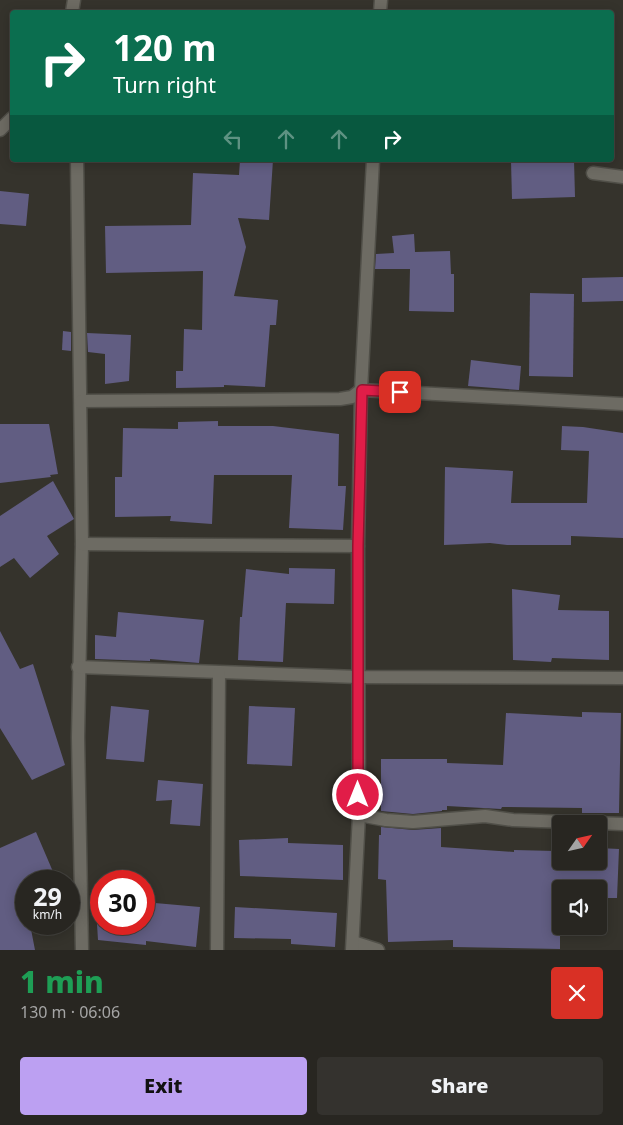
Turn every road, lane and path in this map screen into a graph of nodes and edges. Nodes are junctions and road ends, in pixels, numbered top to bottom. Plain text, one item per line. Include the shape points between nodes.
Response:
1 (10, 120) edge
2 (0, 130) edge
3 (77, 162) edge
4 (373, 162) edge
5 (594, 173) dead end
6 (623, 176) edge
7 (362, 390) junction
8 (81, 401) junction
9 (623, 404) edge
10 (82, 544) junction
11 (358, 546) junction
12 (78, 667) junction
13 (218, 673) junction
14 (358, 677) junction
15 (623, 678) edge
16 (359, 815) junction
17 (623, 824) edge
18 (353, 946) edge
19 (82, 950) edge
20 (218, 950) edge
21 (378, 950) edge

1 - 2 street
3 - 8 street
4 - 7 street
5 - 6 street
7 - 8 street via 352,397 340,399
7 - 9 street
7 - 11 street
8 - 10 street
10 - 11 street
10 - 12 street
11 - 14 street
12 - 13 street
12 - 19 street
13 - 14 street
13 - 20 street
14 - 15 street
14 - 16 street
16 - 17 street via 412,822 485,816
16 - 18 street
18 - 21 street

